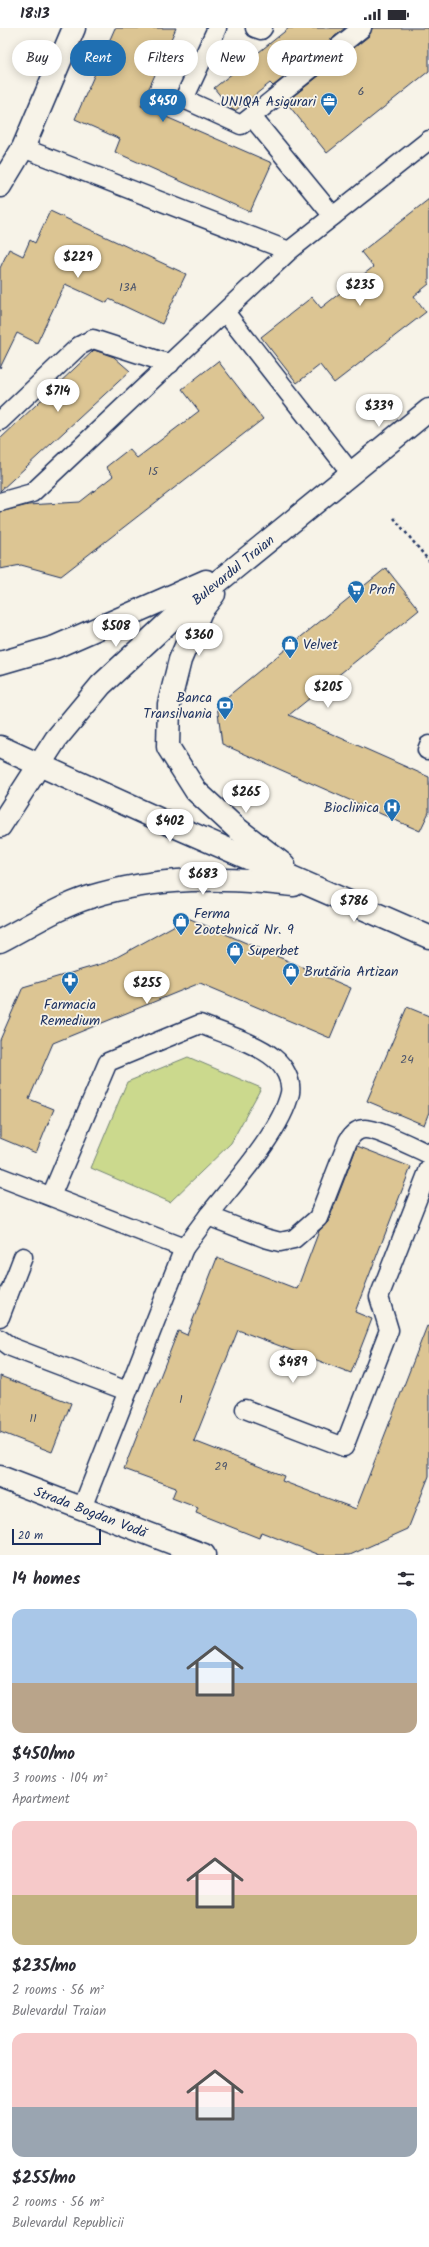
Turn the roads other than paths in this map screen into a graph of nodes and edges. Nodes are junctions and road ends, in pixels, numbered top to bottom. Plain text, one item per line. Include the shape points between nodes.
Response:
1 (74, 28) edge
2 (217, 28) edge
3 (255, 28) edge
4 (263, 28) edge
5 (362, 28) edge
6 (252, 117) junction
7 (429, 140) edge
8 (23, 148) junction
9 (0, 186) edge
10 (333, 216) junction
11 (289, 250) junction
12 (225, 312) junction
13 (170, 364) junction
14 (429, 410) edge
15 (0, 421) edge
16 (351, 473) junction
17 (0, 502) edge
18 (233, 569) junction
19 (0, 663) edge
20 (0, 748) edge
21 (38, 765) junction
22 (0, 826) edge
23 (317, 888) junction
24 (429, 937) edge
25 (0, 941) edge
26 (429, 1154) edge
27 (429, 1169) edge
28 (0, 1177) edge
29 (51, 1196) junction
30 (208, 1216) junction
31 (184, 1248) junction
32 (23, 1257) dead end
33 (0, 1317) edge
34 (0, 1340) edge
35 (127, 1391) junction
36 (245, 1409) dead end
37 (0, 1477) edge
38 (82, 1508) junction
39 (204, 1555) edge

1 - 8 street
2 - 6 lane via 184,99 241,125
3 - 4 lane
5 - 6 lane
6 - 10 lane
7 - 10 lane
8 - 9 street
8 - 11 lane
10 - 11 lane
11 - 12 lane
12 - 13 lane
12 - 16 lane
13 - 15 lane via 93,339 79,346
13 - 17 lane via 32,493
14 - 16 street, Bulevardul Traian
16 - 18 street, Bulevardul Traian
18 - 19 street via 55,647
18 - 21 street, Bulevardul Traian via 171,620 101,685 75,714
18 - 23 street via 200,611 180,660 169,704 168,746 196,790 235,827
20 - 21 street
21 - 22 street, Bulevardul Traian
21 - 23 street
23 - 24 street
23 - 25 street via 256,881 197,879 142,885 89,898 40,919
26 - 30 lane via 372,1130 365,1129 352,1134 318,1218 294,1239 280,1242 265,1238
27 - 36 lane via 379,1297 389,1330 344,1447
28 - 29 lane
29 - 30 lane via 108,1062 200,1024 275,1058 284,1068 290,1092 273,1132
29 - 31 lane
30 - 31 lane
31 - 35 lane
32 - 33 lane
34 - 35 lane via 11,1347
35 - 38 lane
37 - 38 street, Strada Bogdan Vodă
38 - 39 street, Strada Bogdan Vodă

